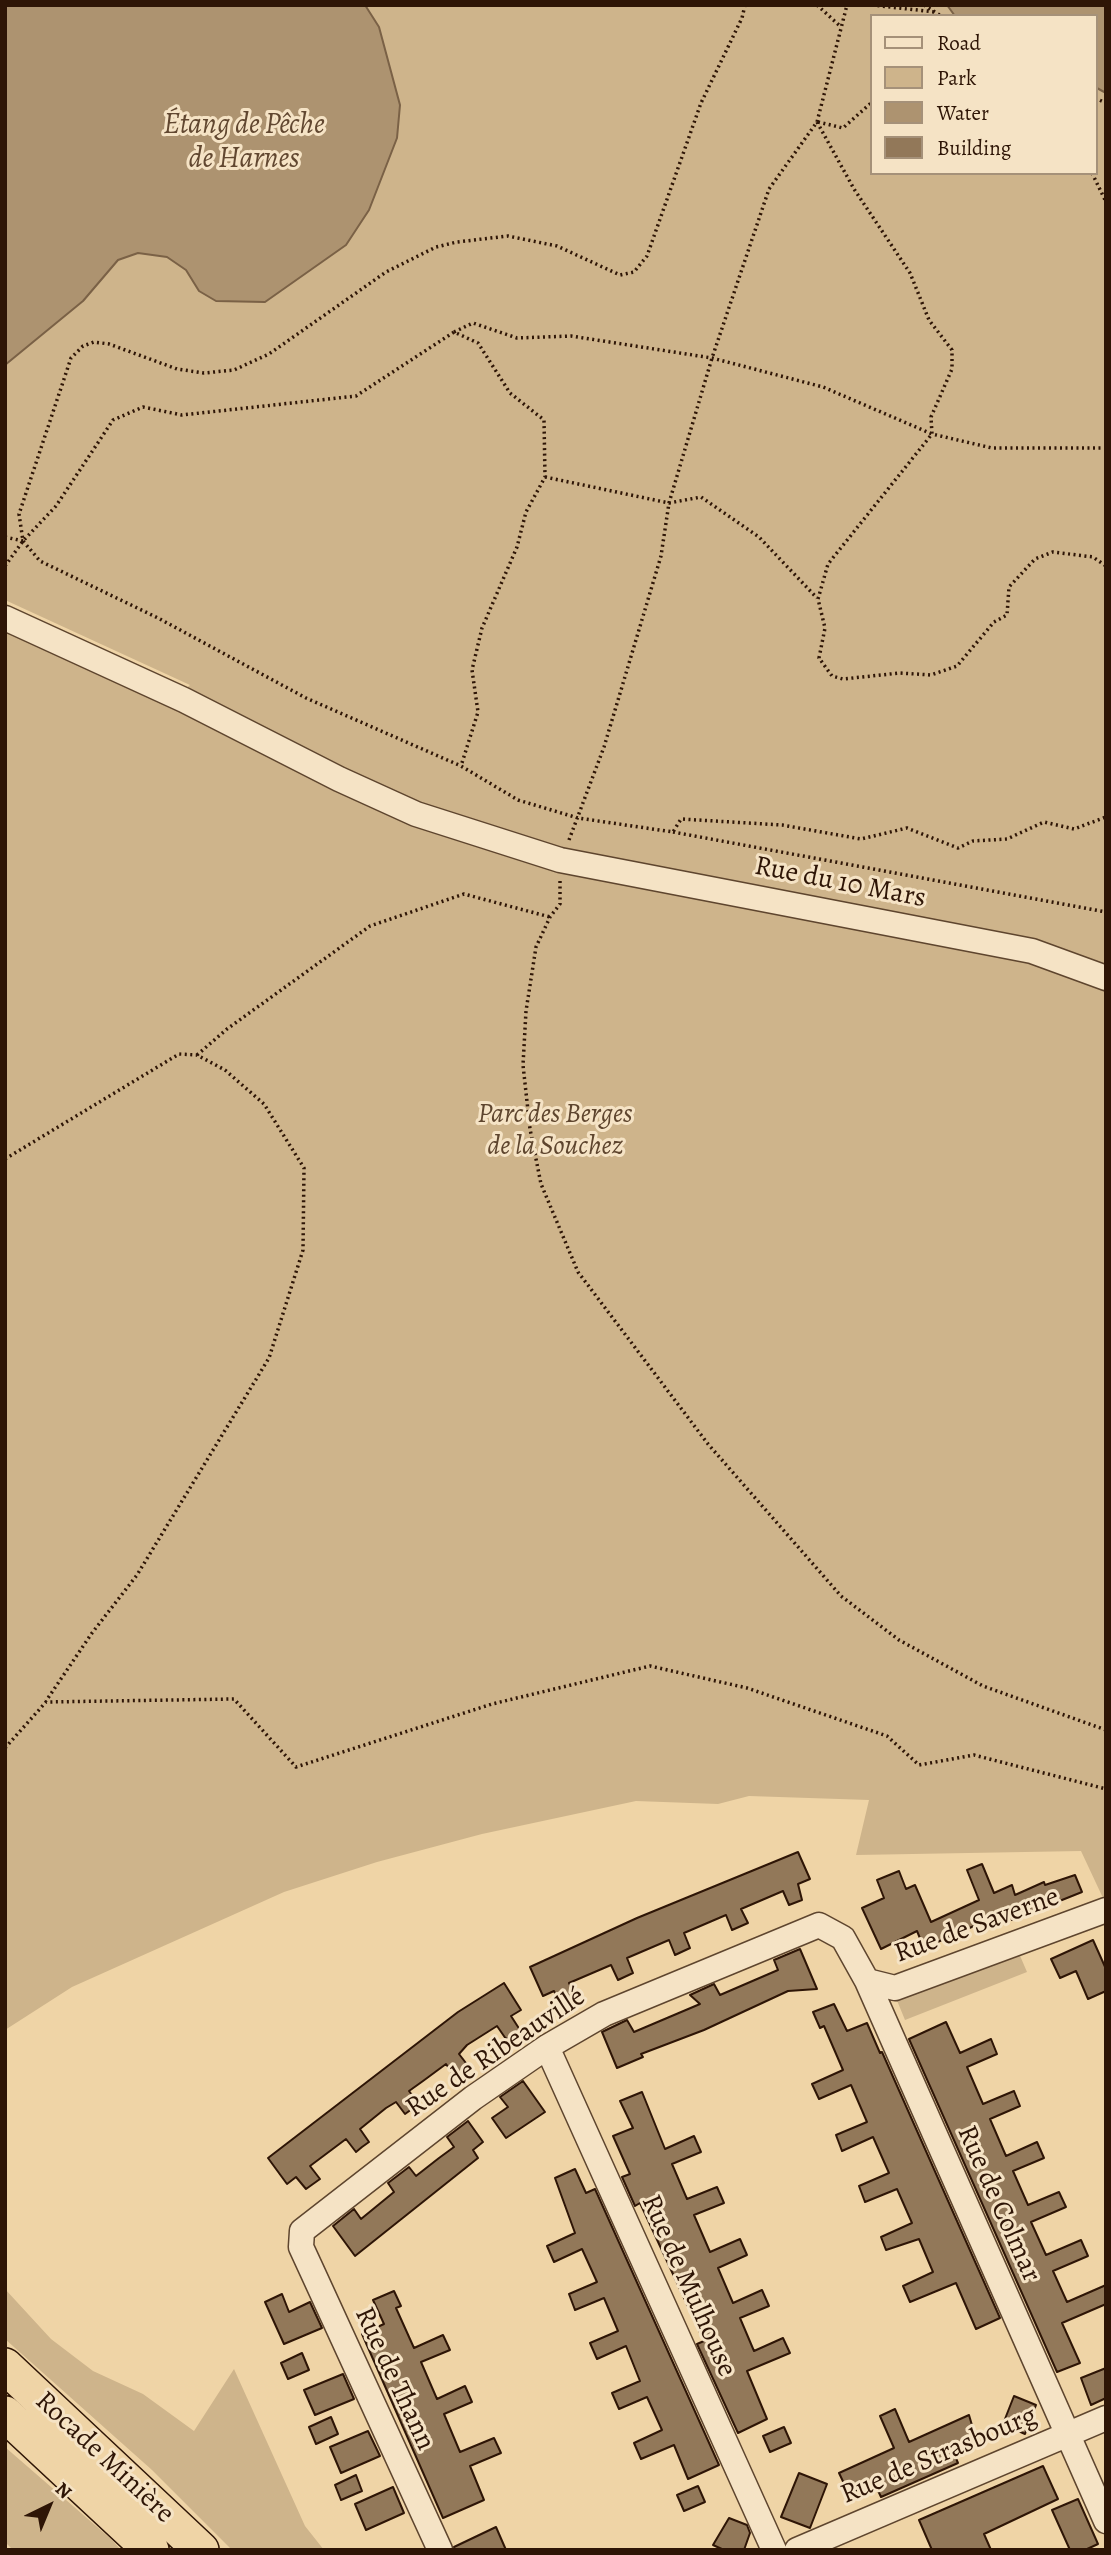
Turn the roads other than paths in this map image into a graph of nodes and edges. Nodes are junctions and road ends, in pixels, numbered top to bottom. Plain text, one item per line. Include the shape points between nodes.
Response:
1 (5, 618) edge
2 (1106, 978) edge
3 (1106, 1910) edge
4 (820, 1925) joint
5 (867, 1981) junction
6 (547, 2047) junction
7 (302, 2231) joint
8 (5, 2366) edge
9 (5, 2414) edge
10 (1106, 2418) edge
11 (1068, 2434) junction
12 (1106, 2521) edge
13 (151, 2550) edge
14 (201, 2550) edge
15 (440, 2550) edge
16 (774, 2550) edge
17 (797, 2550) edge

1 - 2 street, Rue du 10 Mars via 416,814 560,860 1032,951
3 - 5 street, Rue de Saverne via 894,1988
4 - 5 street, Rue de Colmar via 844,1938
4 - 6 street, Rue de Ribeauvillé via 604,2014
5 - 11 street, Rue de Colmar
6 - 7 street, Rue de Ribeauvillé via 473,2098
6 - 16 street, Rue de Mulhouse
7 - 15 street, Rue de Thann via 302,2247 313,2273
8 - 14 highway, Rocade Minière
9 - 13 highway, Rocade Minière
10 - 11 street, Rue de Strasbourg
11 - 12 street, Rue de Colmar
11 - 17 street, Rue de Strasbourg

